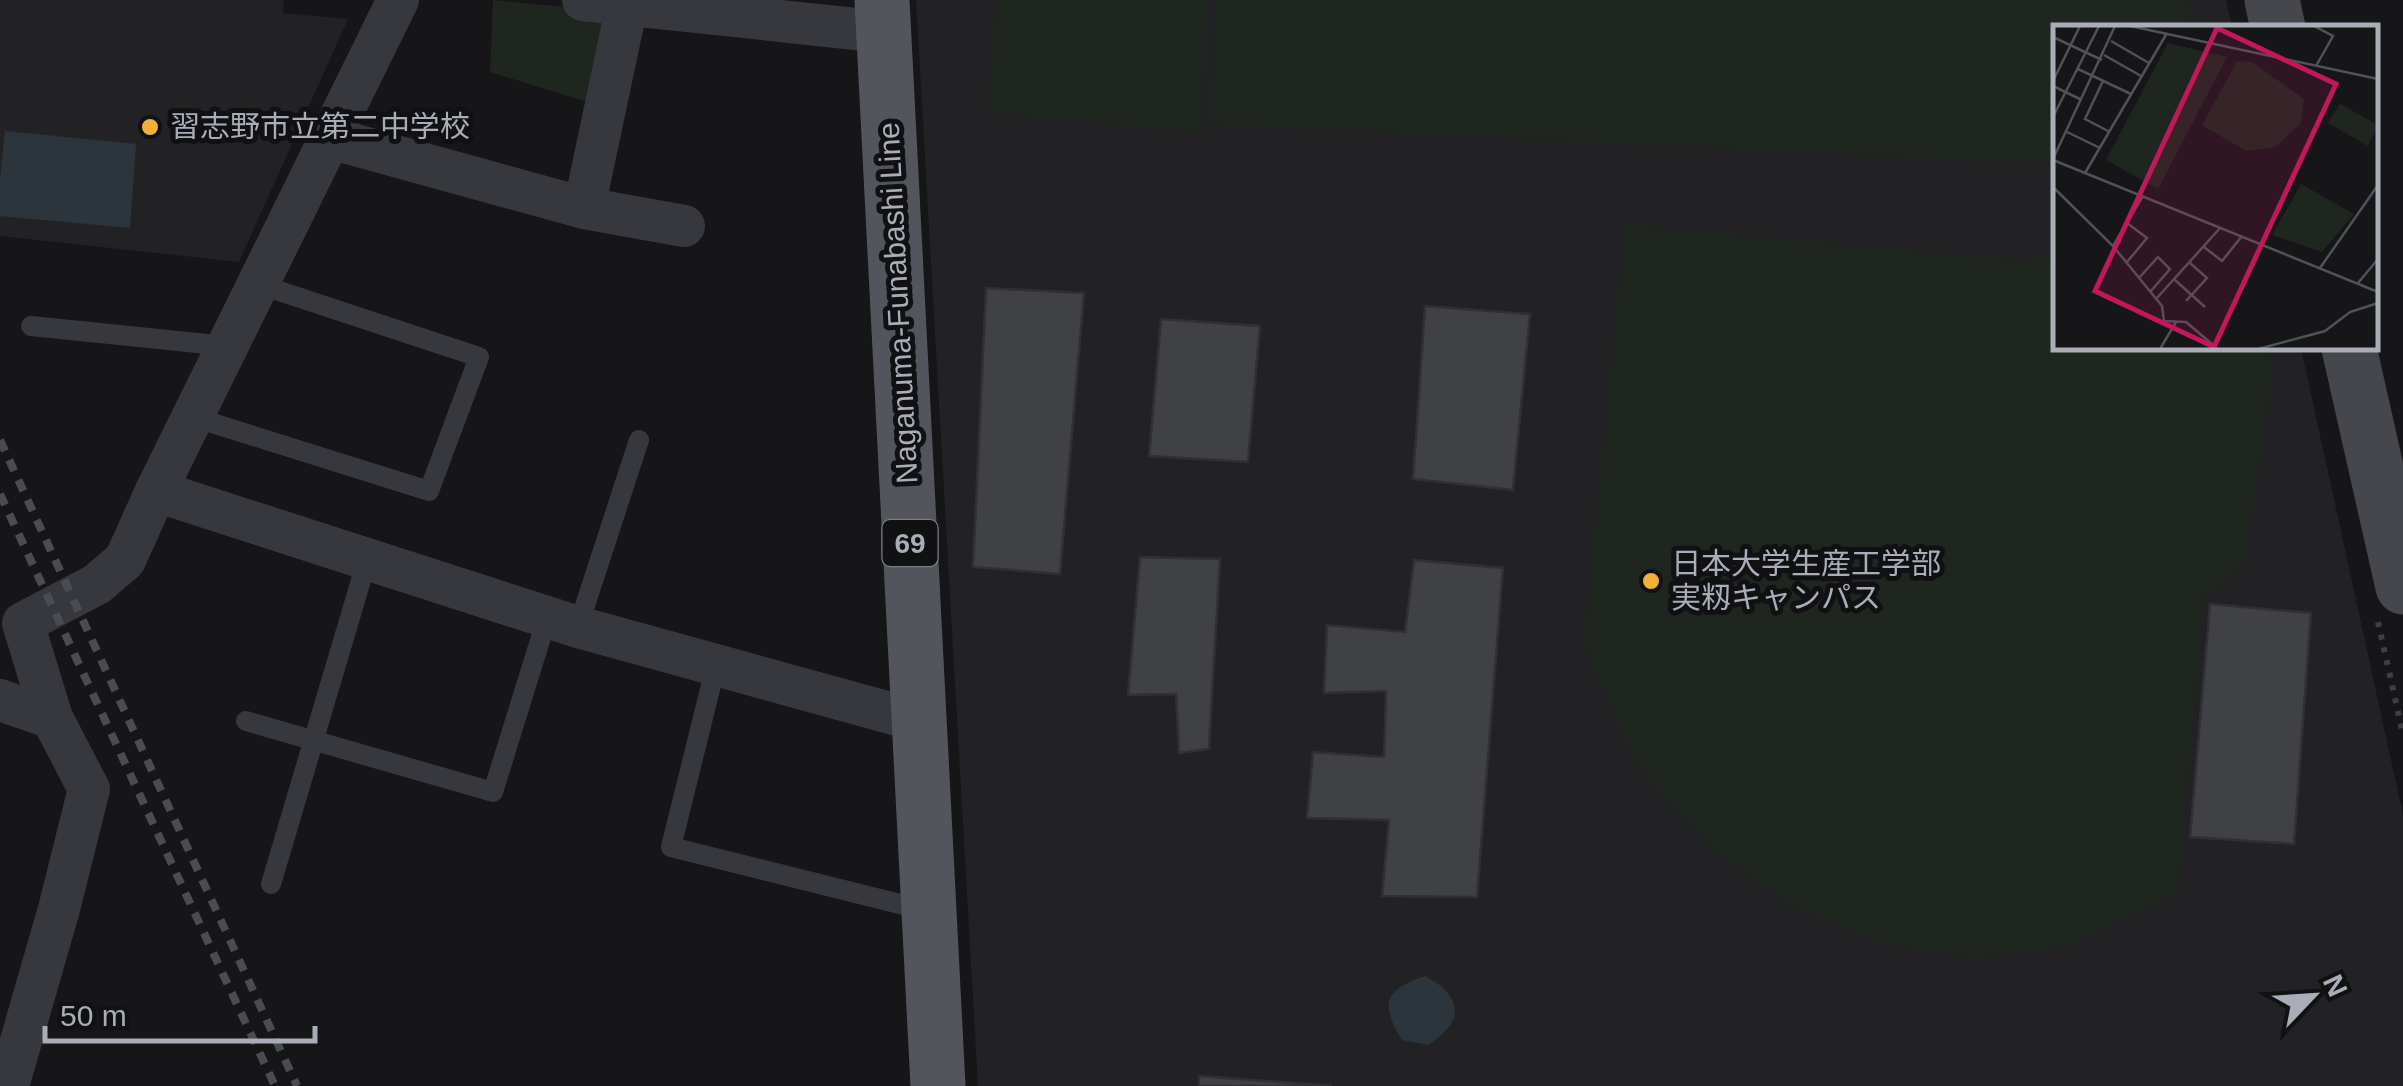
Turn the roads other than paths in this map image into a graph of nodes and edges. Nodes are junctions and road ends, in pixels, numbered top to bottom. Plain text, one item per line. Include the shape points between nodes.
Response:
1 (398, 0) edge
2 (583, 0) edge
3 (2272, 0) edge
4 (627, 5) junction
5 (883, 16) edge
6 (2277, 25) edge
7 (330, 138) junction
8 (584, 208) junction
9 (684, 226) dead end
10 (258, 284) junction
11 (32, 326) dead end
12 (228, 346) junction
13 (2349, 350) edge
14 (193, 417) junction
15 (640, 440) dead end
16 (156, 490) junction
17 (367, 560) junction
18 (2403, 588) edge
19 (562, 622) junction
20 (716, 665) junction
21 (0, 700) edge
22 (52, 718) junction
23 (246, 720) dead end
24 (919, 721) junction
25 (314, 740) junction
26 (271, 884) dead end
27 (929, 912) junction
28 (8, 1086) edge
29 (938, 1086) edge

1 - 7 street
2 - 4 street
3 - 6 street
4 - 5 street
4 - 8 street
5 - 24 main road, Naganuma-Funabashi Line / 69
7 - 8 street
7 - 10 street
8 - 9 street
10 - 12 street
10 - 14 lane via 479,357 430,491
11 - 12 lane
12 - 14 street
13 - 18 street
14 - 16 street
15 - 19 lane
16 - 17 street
16 - 22 street via 125,560 97,584 23,623
17 - 19 street
17 - 25 lane
19 - 20 street
19 - 25 lane via 494,792
20 - 24 street
20 - 27 lane via 671,848
21 - 22 street
22 - 28 street via 89,788
23 - 25 lane
24 - 27 main road, Naganuma-Funabashi Line / 69
25 - 26 lane
27 - 29 main road, Naganuma-Funabashi Line / 69

